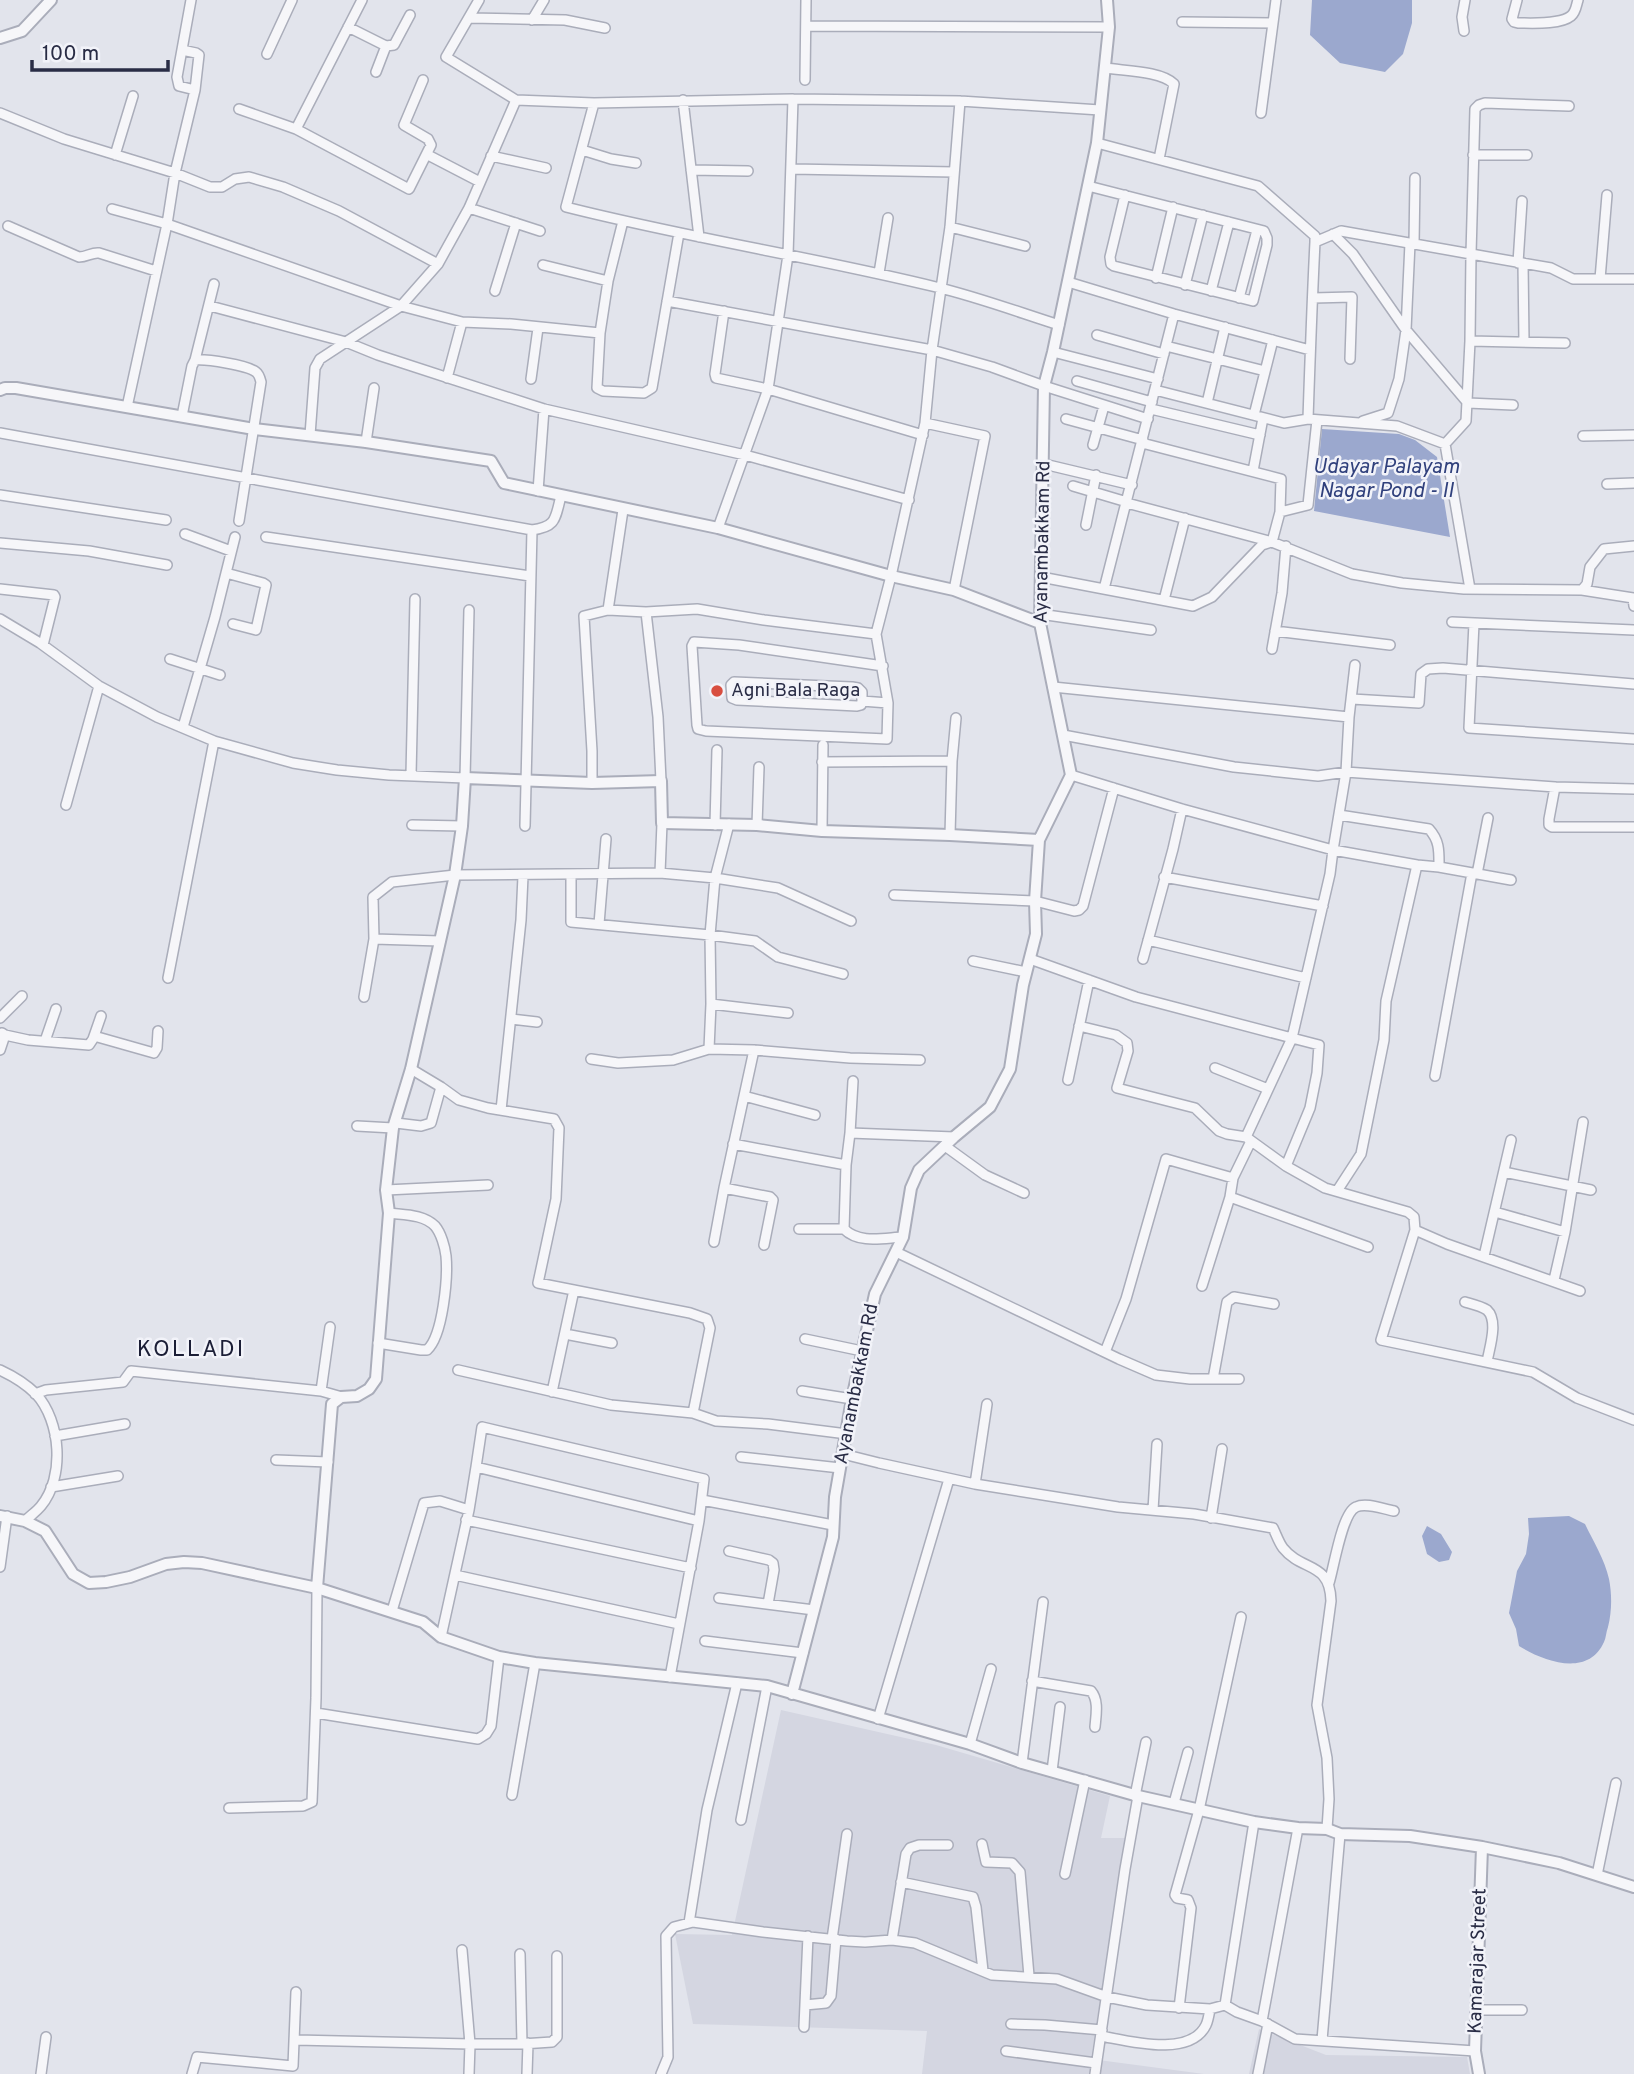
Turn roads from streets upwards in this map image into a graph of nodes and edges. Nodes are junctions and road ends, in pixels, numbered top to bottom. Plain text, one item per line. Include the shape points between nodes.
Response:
1 (51, 0) edge
2 (191, 0) edge
3 (292, 0) edge
4 (362, 0) edge
5 (479, 0) edge
6 (544, 0) edge
7 (806, 0) edge
8 (1107, 0) edge
9 (1276, 0) edge
10 (1465, 0) edge
11 (1517, 0) edge
12 (1578, 0) edge
13 (410, 15) dead end
14 (468, 18) junction
15 (532, 20) junction
16 (1182, 22) dead end
17 (1273, 23) junction
18 (806, 26) junction
19 (348, 27) junction
20 (1109, 27) junction
21 (605, 28) dead end
22 (1464, 31) dead end
23 (0, 38) edge
24 (386, 46) junction
25 (182, 50) junction
26 (267, 54) dead end
27 (1106, 68) junction
28 (376, 72) dead end
29 (423, 80) dead end
30 (805, 80) dead end
31 (195, 90) junction
32 (133, 96) dead end
33 (793, 99) junction
34 (516, 100) junction
35 (683, 100) junction
36 (960, 101) junction
37 (594, 103) junction
38 (1569, 106) dead end
39 (239, 109) dead end
40 (1100, 110) junction
41 (0, 113) edge
42 (1261, 113) dead end
43 (296, 129) junction
44 (1097, 143) junction
45 (582, 150) junction
46 (115, 155) junction
47 (428, 155) junction
48 (1473, 155) junction
49 (1527, 155) dead end
50 (491, 156) junction
51 (1159, 159) junction
52 (636, 163) dead end
53 (546, 168) dead end
54 (792, 169) junction
55 (691, 170) junction
56 (748, 171) dead end
57 (954, 172) junction
58 (175, 173) junction
59 (1415, 178) dead end
60 (480, 182) junction
61 (1088, 186) junction
62 (1125, 195) junction
63 (1607, 195) dead end
64 (1522, 201) dead end
65 (1173, 207) junction
66 (469, 208) junction
67 (112, 209) dead end
68 (1203, 215) junction
69 (888, 218) dead end
70 (623, 221) junction
71 (1229, 222) junction
72 (516, 223) junction
73 (167, 224) junction
74 (8, 226) dead end
75 (950, 227) junction
76 (540, 231) dead end
77 (679, 233) junction
78 (1332, 234) junction
79 (699, 237) junction
80 (1315, 242) junction
81 (1412, 244) junction
82 (1025, 246) dead end
83 (1471, 254) junction
84 (788, 255) junction
85 (1521, 263) junction
86 (438, 264) junction
87 (543, 265) dead end
88 (156, 271) junction
89 (879, 273) junction
90 (1156, 278) junction
91 (1600, 279) junction
92 (1634, 279) edge
93 (608, 281) junction
94 (1068, 282) junction
95 (214, 284) dead end
96 (1185, 285) junction
97 (940, 288) junction
98 (495, 291) dead end
99 (1211, 291) junction
100 (1312, 298) junction
101 (667, 301) junction
102 (210, 306) junction
103 (401, 306) junction
104 (724, 311) junction
105 (1174, 314) junction
106 (779, 320) junction
107 (463, 322) junction
108 (1059, 324) junction
109 (1225, 327) junction
110 (538, 328) junction
111 (1406, 330) junction
112 (600, 333) junction
113 (1097, 335) dead end
114 (1273, 340) junction
115 (1470, 341) junction
116 (346, 342) junction
117 (1524, 342) junction
118 (1565, 343) dead end
119 (932, 350) junction
120 (1165, 350) junction
121 (1310, 350) junction
122 (1054, 352) junction
123 (1350, 359) dead end
124 (195, 360) junction
125 (1217, 360) junction
126 (1265, 371) junction
127 (447, 378) junction
128 (531, 379) dead end
129 (1158, 379) junction
130 (1077, 381) dead end
131 (1044, 386) junction
132 (2, 388) edge
133 (374, 388) dead end
134 (768, 389) junction
135 (1155, 390) junction
136 (1207, 403) junction
137 (1468, 403) junction
138 (1152, 405) junction
139 (1513, 405) dead end
140 (1104, 406) junction
141 (127, 407) junction
142 (544, 410) junction
143 (182, 416) junction
144 (1259, 416) junction
145 (1066, 419) dead end
146 (1148, 419) junction
147 (1312, 419) junction
148 (925, 423) junction
149 (1357, 423) junction
150 (1097, 428) junction
151 (254, 429) junction
152 (0, 433) edge
153 (310, 435) junction
154 (923, 435) junction
155 (1260, 435) junction
156 (1634, 435) edge
157 (1583, 436) dead end
158 (1143, 441) junction
159 (366, 442) junction
160 (1445, 444) junction
161 (1093, 445) dead end
162 (745, 455) junction
163 (1044, 464) junction
164 (1253, 471) junction
165 (1096, 475) junction
166 (246, 477) junction
167 (1634, 483) edge
168 (1607, 484) dead end
169 (1132, 485) junction
170 (1073, 486) dead end
171 (538, 491) junction
172 (1094, 491) junction
173 (0, 495) edge
174 (562, 496) junction
175 (909, 500) junction
176 (1127, 502) junction
177 (623, 510) junction
178 (1280, 512) junction
179 (1185, 518) junction
180 (166, 520) dead end
181 (239, 521) dead end
182 (1086, 525) dead end
183 (718, 528) junction
184 (532, 530) junction
185 (185, 534) dead end
186 (235, 537) dead end
187 (266, 537) dead end
188 (1272, 541) junction
189 (0, 543) edge
190 (1286, 546) junction
191 (1634, 546) edge
192 (231, 551) junction
193 (167, 565) dead end
194 (226, 573) junction
195 (530, 576) junction
196 (891, 576) junction
197 (1041, 577) junction
198 (0, 589) edge
199 (1104, 589) junction
200 (1470, 589) junction
201 (954, 590) junction
202 (1582, 590) junction
203 (415, 599) dead end
204 (1164, 600) junction
205 (1634, 601) edge
206 (469, 610) dead end
207 (608, 610) junction
208 (646, 612) junction
209 (0, 619) edge
210 (1040, 619) junction
211 (1452, 622) dead end
212 (1474, 623) junction
213 (233, 624) dead end
214 (1151, 630) dead end
215 (1634, 630) edge
216 (1275, 631) junction
217 (876, 634) junction
218 (43, 645) junction
219 (1390, 645) dead end
220 (1272, 649) dead end
221 (170, 659) dead end
222 (1354, 665) dead end
223 (883, 666) junction
224 (200, 668) junction
225 (1472, 671) junction
226 (220, 675) dead end
227 (1634, 684) edge
228 (99, 686) junction
229 (1054, 687) junction
230 (1352, 699) junction
231 (862, 701) junction
232 (888, 703) junction
233 (1349, 717) junction
234 (956, 718) dead end
235 (183, 727) junction
236 (1063, 735) junction
237 (1634, 738) edge
238 (214, 741) junction
239 (822, 745) dead end
240 (717, 750) dead end
241 (952, 761) junction
242 (822, 762) junction
243 (759, 767) dead end
244 (1346, 772) junction
245 (411, 775) junction
246 (1072, 775) junction
247 (465, 778) junction
248 (526, 781) junction
249 (661, 781) junction
250 (592, 783) junction
251 (1555, 787) junction
252 (1114, 788) junction
253 (1634, 789) edge
254 (66, 805) dead end
255 (1182, 809) junction
256 (1339, 815) junction
257 (1488, 818) dead end
258 (662, 823) junction
259 (729, 824) junction
260 (412, 825) dead end
261 (715, 825) junction
262 (757, 825) junction
263 (462, 826) junction
264 (525, 826) dead end
265 (1634, 827) edge
266 (822, 831) junction
267 (950, 835) junction
268 (606, 839) dead end
269 (1039, 840) junction
270 (1333, 850) junction
271 (1417, 865) junction
272 (1439, 867) junction
273 (604, 873) junction
274 (660, 873) junction
275 (1475, 873) junction
276 (571, 874) junction
277 (455, 875) junction
278 (523, 876) junction
279 (1164, 877) junction
280 (715, 878) junction
281 (1511, 880) dead end
282 (894, 895) dead end
283 (1035, 901) junction
284 (1323, 906) junction
285 (851, 921) dead end
286 (599, 924) junction
287 (710, 935) junction
288 (374, 939) junction
289 (1148, 940) junction
290 (440, 941) junction
291 (1030, 959) junction
292 (1143, 959) dead end
293 (973, 961) dead end
294 (1026, 972) junction
295 (843, 974) dead end
296 (167, 978) dead end
297 (1306, 978) junction
298 (1089, 980) junction
299 (22, 996) dead end
300 (364, 997) dead end
301 (711, 1004) junction
302 (55, 1009) dead end
303 (788, 1013) dead end
304 (101, 1016) dead end
305 (0, 1018) edge
306 (511, 1019) junction
307 (537, 1022) dead end
308 (1079, 1026) junction
309 (158, 1031) dead end
310 (3, 1034) edge
311 (94, 1036) junction
312 (1292, 1038) junction
313 (45, 1041) junction
314 (709, 1049) junction
315 (0, 1050) edge
316 (754, 1050) junction
317 (591, 1059) dead end
318 (920, 1060) dead end
319 (1215, 1068) dead end
320 (411, 1069) junction
321 (1435, 1076) dead end
322 (1068, 1080) dead end
323 (853, 1081) dead end
324 (442, 1087) junction
325 (1268, 1089) junction
326 (744, 1096) junction
327 (501, 1110) junction
328 (815, 1115) dead end
329 (1583, 1122) dead end
330 (394, 1125) junction
331 (357, 1126) dead end
332 (850, 1133) junction
333 (954, 1137) junction
334 (1249, 1139) junction
335 (1511, 1140) dead end
336 (733, 1144) junction
337 (945, 1146) junction
338 (846, 1165) junction
339 (1286, 1166) junction
340 (1504, 1172) junction
341 (1233, 1178) junction
342 (488, 1185) dead end
343 (724, 1188) junction
344 (1572, 1188) junction
345 (386, 1190) junction
346 (1591, 1190) dead end
347 (1337, 1191) junction
348 (1024, 1193) dead end
349 (1230, 1197) junction
350 (1494, 1212) junction
351 (388, 1213) junction
352 (799, 1228) dead end
353 (844, 1229) junction
354 (1415, 1230) junction
355 (1565, 1233) junction
356 (903, 1237) junction
357 (714, 1242) dead end
358 (764, 1245) dead end
359 (1368, 1247) dead end
360 (896, 1252) junction
361 (1484, 1256) junction
362 (1554, 1280) junction
363 (1202, 1286) dead end
364 (574, 1290) junction
365 (1580, 1291) dead end
366 (1465, 1301) dead end
367 (1274, 1304) dead end
368 (330, 1327) dead end
369 (565, 1334) junction
370 (805, 1339) dead end
371 (378, 1343) junction
372 (612, 1343) dead end
373 (862, 1351) junction
374 (1105, 1352) junction
375 (1487, 1362) junction
376 (0, 1370) edge
377 (458, 1370) dead end
378 (1213, 1379) junction
379 (1239, 1379) dead end
380 (321, 1391) junction
381 (802, 1391) dead end
382 (552, 1392) junction
383 (35, 1394) junction
384 (342, 1397) junction
385 (852, 1399) junction
386 (987, 1404) dead end
387 (693, 1413) junction
388 (1634, 1420) edge
389 (125, 1424) dead end
390 (847, 1434) junction
391 (55, 1436) junction
392 (1157, 1444) dead end
393 (1222, 1449) dead end
394 (843, 1454) junction
395 (741, 1457) dead end
396 (276, 1460) dead end
397 (328, 1462) junction
398 (476, 1467) junction
399 (840, 1468) junction
400 (118, 1476) dead end
401 (949, 1479) junction
402 (975, 1484) junction
403 (51, 1487) junction
404 (702, 1500) junction
405 (469, 1510) junction
406 (1153, 1510) junction
407 (1394, 1511) dead end
408 (3, 1516) edge
409 (1211, 1518) junction
410 (466, 1520) junction
411 (25, 1521) junction
412 (699, 1521) junction
413 (834, 1525) junction
414 (729, 1551) dead end
415 (0, 1566) edge
416 (691, 1568) junction
417 (455, 1575) junction
418 (1329, 1583) junction
419 (317, 1588) junction
420 (719, 1598) dead end
421 (1043, 1602) dead end
422 (768, 1604) junction
423 (814, 1610) junction
424 (392, 1611) junction
425 (1241, 1617) dead end
426 (679, 1624) junction
427 (441, 1637) junction
428 (705, 1641) dead end
429 (803, 1653) junction
430 (499, 1657) junction
431 (535, 1663) junction
432 (991, 1669) dead end
433 (670, 1677) junction
434 (1032, 1681) junction
435 (737, 1683) junction
436 (767, 1686) junction
437 (792, 1694) junction
438 (1060, 1707) dead end
439 (316, 1713) junction
440 (877, 1719) junction
441 (1095, 1727) dead end
442 (1146, 1742) dead end
443 (970, 1744) junction
444 (1188, 1752) dead end
445 (1022, 1763) junction
446 (1052, 1771) junction
447 (1085, 1780) junction
448 (1616, 1783) dead end
449 (512, 1795) dead end
450 (1136, 1796) junction
451 (1174, 1803) junction
452 (229, 1808) dead end
453 (1199, 1811) junction
454 (741, 1820) dead end
455 (1254, 1822) junction
456 (1298, 1828) junction
457 (1327, 1829) junction
458 (1340, 1833) junction
459 (847, 1834) dead end
460 (982, 1844) dead end
461 (948, 1845) dead end
462 (1482, 1847) junction
463 (1065, 1874) dead end
464 (1597, 1875) junction
465 (901, 1882) junction
466 (1634, 1887) edge
467 (689, 1923) junction
468 (808, 1936) junction
469 (834, 1939) junction
470 (892, 1940) junction
471 (462, 1950) dead end
472 (520, 1954) dead end
473 (557, 1956) dead end
474 (983, 1971) junction
475 (1029, 1976) junction
476 (296, 1992) dead end
477 (1107, 1997) junction
478 (805, 2005) junction
479 (1225, 2005) junction
480 (1179, 2008) junction
481 (1210, 2009) junction
482 (1476, 2010) junction
483 (1522, 2010) dead end
484 (1265, 2022) junction
485 (1011, 2024) dead end
486 (804, 2027) dead end
487 (1101, 2033) junction
488 (46, 2037) dead end
489 (1322, 2039) junction
490 (296, 2040) junction
491 (470, 2044) junction
492 (525, 2044) junction
493 (1006, 2051) dead end
494 (1475, 2051) junction
495 (1096, 2063) junction
496 (41, 2074) edge
497 (192, 2074) edge
498 (469, 2074) edge
499 (527, 2074) edge
500 (661, 2074) edge
501 (1095, 2074) edge
502 (1258, 2074) edge
503 (1479, 2074) edge

1 - 23 street via 22,31
2 - 25 street
3 - 26 street
4 - 19 street
5 - 14 street
6 - 15 street
7 - 18 street
8 - 20 street, Ayanambakkam Rd
9 - 17 street
10 - 22 street
11 - 12 street via 1512,19 1518,23 1561,21 1572,16
13 - 24 street via 394,45
14 - 15 street
14 - 34 street via 446,57
15 - 21 street via 565,20
16 - 17 street
17 - 42 street
18 - 20 street
18 - 30 street
19 - 24 street
19 - 43 street
20 - 27 street, Ayanambakkam Rd
24 - 28 street
25 - 31 street via 199,55
25 - 31 street via 178,83
27 - 40 street, Ayanambakkam Rd
27 - 51 street via 1155,75 1174,84
29 - 47 street via 404,125 431,143
31 - 58 street
32 - 46 street
33 - 35 street
33 - 36 street
33 - 54 street
34 - 37 street
34 - 50 street
35 - 37 street
35 - 55 street
36 - 40 street
36 - 57 street
37 - 45 street
38 - 48 street via 1479,105 1474,114
39 - 43 street
40 - 44 street, Ayanambakkam Rd
41 - 46 street
43 - 47 street via 407,189
44 - 51 street
44 - 61 street, Ayanambakkam Rd
45 - 52 street
45 - 70 street via 566,207
46 - 58 street
47 - 60 street
48 - 49 street
48 - 83 street
50 - 53 street
50 - 60 street
51 - 80 street via 1258,186 1315,236
54 - 57 street
54 - 84 street
55 - 56 street
55 - 79 street
57 - 75 street
58 - 73 street
58 - 86 street via 210,187 249,177 283,187
59 - 81 street
60 - 66 street
61 - 62 street
61 - 94 street, Ayanambakkam Rd
62 - 65 street
62 - 90 street via 1111,264
63 - 91 street
64 - 85 street
65 - 68 street
65 - 90 street
66 - 72 street
66 - 86 street
67 - 73 street
68 - 71 street
68 - 96 street
69 - 89 street
70 - 77 street
70 - 93 street
71 - 99 street
71 - 99 street via 1264,232 1268,238 1252,301
72 - 76 street
72 - 98 street
73 - 88 street
73 - 103 street
74 - 88 street via 79,257 99,253
75 - 82 street
75 - 97 street
77 - 79 street
77 - 101 street
78 - 80 street
78 - 81 street via 1341,231
78 - 111 street via 1353,254
79 - 84 street
80 - 100 street
81 - 83 street
81 - 111 street
83 - 85 street
83 - 115 street
84 - 89 street
84 - 106 street
85 - 91 street via 1551,268 1573,279
85 - 117 street
86 - 103 street
87 - 93 street
88 - 141 street
89 - 97 street
90 - 96 street
91 - 92 street
93 - 112 street
94 - 105 street
94 - 108 street, Ayanambakkam Rd
95 - 102 street
96 - 99 street
97 - 108 street
97 - 119 street
100 - 121 street
100 - 123 street via 1352,297
101 - 104 street
101 - 112 street via 648,392 597,388
102 - 116 street
102 - 124 street
103 - 107 street
103 - 116 street
104 - 106 street
104 - 134 street via 716,378
105 - 109 street
105 - 120 street
106 - 119 street
106 - 134 street
107 - 110 street
107 - 127 street
108 - 122 street, Ayanambakkam Rd
109 - 114 street
109 - 125 street
110 - 112 street
110 - 128 street
111 - 137 street
111 - 149 street via 1399,379 1388,413
113 - 120 street
114 - 121 street
114 - 126 street
115 - 117 street
115 - 137 street
116 - 127 street
116 - 153 street via 320,359 315,368
117 - 118 street
119 - 131 street
119 - 148 street
120 - 125 street
120 - 129 street
121 - 147 street
122 - 129 street
122 - 131 street, Ayanambakkam Rd
124 - 143 street
124 - 151 street via 255,371 261,382
125 - 126 street
125 - 136 street
126 - 144 street
127 - 142 street
129 - 135 street
130 - 138 street
131 - 140 street
131 - 163 street, Ayanambakkam Rd
132 - 141 street
133 - 159 street
134 - 154 street
134 - 162 street
135 - 136 street
135 - 138 street
136 - 144 street
137 - 139 street
137 - 160 street via 1466,421
138 - 146 street
138 - 155 street
140 - 146 street
140 - 150 street
141 - 143 street
142 - 162 street
142 - 171 street
143 - 151 street
144 - 147 street via 1284,423
144 - 155 street
145 - 150 street
146 - 158 street
147 - 149 street
147 - 178 street via 1308,505
148 - 154 street
148 - 201 street via 985,436
149 - 160 street via 1397,426
150 - 158 street
150 - 161 street
151 - 153 street
151 - 166 street
152 - 166 street
153 - 159 street
154 - 175 street
155 - 164 street
156 - 157 street
158 - 164 street
158 - 169 street
159 - 171 street via 491,461 504,483
160 - 200 street
162 - 175 street
162 - 183 street
163 - 165 street
163 - 197 street, Ayanambakkam Rd
164 - 178 street via 1281,479
165 - 169 street
165 - 172 street
166 - 181 street
166 - 184 street
167 - 168 street
169 - 176 street
170 - 172 street
171 - 174 street
172 - 176 street
172 - 182 street
173 - 180 street
174 - 177 street
174 - 184 street via 553,522 546,529
175 - 196 street
176 - 179 street
176 - 199 street
177 - 183 street
177 - 207 street
178 - 188 street
179 - 188 street
179 - 204 street
183 - 196 street
184 - 195 street
185 - 192 street
186 - 192 street
187 - 195 street
188 - 190 street
188 - 204 street via 1262,545 1212,597 1194,606
189 - 193 street via 89,551
190 - 200 street via 1352,574
190 - 216 street
191 - 202 street via 1604,549 1590,567
192 - 194 street
194 - 213 street via 266,585 256,630
194 - 224 street
195 - 248 street
196 - 201 street
196 - 217 street
197 - 199 street
197 - 210 street, Ayanambakkam Rd
198 - 218 street via 54,595
199 - 204 street
200 - 202 street
201 - 210 street
202 - 205 street
203 - 245 street
206 - 247 street
207 - 208 street
207 - 250 street via 583,615
208 - 217 street via 697,609
208 - 249 street
209 - 218 street
210 - 214 street
210 - 229 street, Ayanambakkam Rd
211 - 212 street
212 - 215 street
212 - 225 street
216 - 219 street
216 - 220 street
217 - 223 street
218 - 228 street
221 - 224 street
222 - 230 street
223 - 232 street
223 - 232 street via 694,642 697,725 706,731 887,739
224 - 226 street
224 - 235 street
225 - 227 street
225 - 230 street via 1427,669 1421,674 1419,703
225 - 237 street via 1469,728
228 - 235 street
228 - 254 street
229 - 233 street
229 - 236 street, Ayanambakkam Rd
230 - 233 street
231 - 231 street via 857,706 737,700 732,698 731,685 852,687 862,692
231 - 232 street
233 - 244 street
234 - 241 street
235 - 238 street
236 - 244 street via 1234,767 1318,776
236 - 246 street, Ayanambakkam Rd
238 - 245 street via 293,764
238 - 296 street
239 - 242 street
240 - 261 street
241 - 242 street
241 - 267 street
242 - 266 street
243 - 262 street
244 - 251 street
244 - 256 street
245 - 247 street
246 - 252 street
246 - 269 street, Ayanambakkam Rd
247 - 248 street
247 - 263 street
248 - 250 street
248 - 264 street
249 - 250 street
249 - 258 street
251 - 253 street
251 - 265 street via 1549,819 1552,827
252 - 255 street
252 - 283 street via 1083,906 1074,911
255 - 270 street
255 - 279 street
256 - 270 street
256 - 272 street via 1429,829 1437,837
257 - 275 street
258 - 261 street
258 - 274 street
259 - 261 street
259 - 262 street
259 - 280 street
260 - 263 street
262 - 266 street
263 - 277 street
266 - 267 street
267 - 269 street
268 - 273 street
269 - 283 street, Ayanambakkam Rd
270 - 271 street
270 - 284 street
271 - 272 street
271 - 347 street via 1386,1002 1384,1040 1361,1154
272 - 275 street
273 - 274 street
273 - 276 street
273 - 286 street
274 - 280 street
275 - 281 street
275 - 321 street
276 - 278 street
276 - 286 street via 571,922
277 - 278 street
277 - 288 street via 391,882 373,897
277 - 290 street
278 - 306 street
279 - 284 street
279 - 289 street
280 - 285 street via 779,888
280 - 287 street
282 - 283 street
283 - 291 street, Ayanambakkam Rd via 1036,934
284 - 297 street
286 - 287 street
287 - 295 street via 755,942 779,957
287 - 301 street
288 - 290 street
288 - 300 street
289 - 292 street
289 - 297 street
290 - 320 street
291 - 294 street, Ayanambakkam Rd
291 - 298 street
293 - 294 street
294 - 333 street, Ayanambakkam Rd via 1010,1069 990,1107
297 - 312 street
298 - 308 street
298 - 312 street
299 - 305 street
301 - 303 street
301 - 314 street
302 - 313 street
304 - 311 street
306 - 307 street
306 - 327 street
308 - 322 street
308 - 334 street via 1116,1035 1127,1043 1117,1088 1195,1108 1219,1131
309 - 311 street via 154,1053
310 - 313 street
310 - 315 street
311 - 313 street via 86,1045
312 - 325 street
312 - 339 street via 1319,1045 1310,1108
314 - 316 street
314 - 317 street via 673,1060 618,1063
316 - 318 street
316 - 326 street
319 - 325 street
320 - 324 street
320 - 330 street
323 - 332 street
324 - 327 street via 459,1100
324 - 330 street via 431,1122
325 - 334 street
326 - 328 street
326 - 336 street
327 - 364 street via 554,1119 559,1128 556,1199 538,1283
329 - 344 street
330 - 331 street
330 - 345 street
332 - 333 street
332 - 338 street
333 - 337 street, Ayanambakkam Rd
334 - 339 street
334 - 341 street
335 - 340 street
336 - 338 street
336 - 343 street
337 - 348 street via 985,1175
337 - 356 street, Ayanambakkam Rd via 919,1170 911,1188
338 - 353 street
339 - 347 street
340 - 344 street
340 - 350 street
341 - 349 street
341 - 374 street via 1166,1159 1126,1299
342 - 345 street
343 - 357 street
343 - 358 street via 773,1200
344 - 346 street
344 - 355 street
345 - 351 street
347 - 354 street via 1409,1212
349 - 359 street
349 - 363 street
350 - 355 street
350 - 361 street
351 - 371 street
351 - 371 street via 433,1224 444,1247 446,1273 443,1306 431,1347 421,1350
352 - 353 street
353 - 356 street via 863,1239
354 - 361 street
354 - 375 street via 1381,1340
355 - 362 street
356 - 360 street, Ayanambakkam Rd
360 - 373 street, Ayanambakkam Rd via 875,1294
360 - 374 street
361 - 362 street
362 - 365 street
364 - 369 street
364 - 387 street via 707,1319 710,1328
366 - 375 street via 1492,1317
367 - 378 street via 1229,1299
368 - 380 street
369 - 372 street
369 - 382 street
370 - 373 street
371 - 384 street via 376,1379 357,1396
373 - 385 street, Ayanambakkam Rd
374 - 378 street via 1156,1374
375 - 388 street via 1533,1372 1577,1398
376 - 383 street
377 - 382 street
378 - 379 street
380 - 383 street via 131,1371 123,1382
380 - 384 street
381 - 385 street
382 - 387 street via 611,1405
383 - 391 street
384 - 397 street via 332,1404
385 - 390 street, Ayanambakkam Rd
386 - 402 street
387 - 390 street via 716,1421
389 - 391 street
390 - 394 street, Ayanambakkam Rd
391 - 403 street via 58,1459
392 - 406 street
393 - 409 street
394 - 399 street, Ayanambakkam Rd
394 - 401 street
395 - 399 street
396 - 397 street
397 - 419 street
398 - 404 street via 482,1427 704,1479
398 - 405 street
398 - 412 street
399 - 413 street, Ayanambakkam Rd
400 - 403 street
401 - 402 street
401 - 440 street
402 - 406 street
403 - 411 street via 42,1505
404 - 412 street
404 - 413 street
405 - 410 street
405 - 424 street via 440,1501 425,1503
406 - 409 street
407 - 418 street via 1354,1507 1345,1523
408 - 411 street
408 - 415 street
409 - 418 street via 1272,1528 1284,1549
410 - 416 street
410 - 417 street
411 - 419 street via 45,1531 73,1574 89,1583 184,1562
412 - 416 street
413 - 423 street, Ayanambakkam Rd
414 - 422 street via 773,1563
416 - 426 street
417 - 426 street
417 - 427 street
418 - 457 street via 1331,1601 1317,1705 1327,1758
419 - 424 street
419 - 439 street
420 - 422 street
421 - 434 street
422 - 423 street
423 - 429 street, Ayanambakkam Rd
424 - 427 street via 423,1622
425 - 453 street
426 - 433 street
427 - 430 street
428 - 429 street
429 - 437 street, Ayanambakkam Rd
430 - 431 street
430 - 439 street via 491,1727 478,1739
431 - 433 street
431 - 449 street
432 - 443 street
433 - 435 street
434 - 441 street via 1091,1691 1095,1694
434 - 445 street
435 - 436 street
435 - 467 street via 707,1810
436 - 437 street
436 - 454 street
437 - 440 street
438 - 446 street
439 - 452 street via 312,1802
440 - 443 street
442 - 450 street
443 - 445 street
444 - 451 street
445 - 446 street
446 - 447 street
447 - 450 street
447 - 463 street
448 - 464 street
450 - 451 street
450 - 477 street
451 - 453 street
453 - 455 street
453 - 480 street via 1175,1895 1188,1900 1191,1908
455 - 456 street
455 - 479 street
456 - 457 street
456 - 484 street
457 - 458 street
458 - 462 street via 1410,1836
458 - 489 street
459 - 469 street
460 - 475 street via 986,1862 1013,1863 1020,1872
461 - 465 street via 910,1848
462 - 464 street
462 - 482 street, Kamarajar Street
464 - 466 street
465 - 470 street
465 - 474 street via 973,1897
467 - 468 street
467 - 500 street via 674,1927 666,1936 668,2057
468 - 469 street
468 - 478 street
469 - 470 street
469 - 478 street via 831,1996 826,2004
470 - 474 street via 915,1943
471 - 491 street
472 - 492 street
473 - 492 street via 557,2037 552,2042
474 - 475 street
475 - 477 street via 1057,1979
476 - 490 street
477 - 480 street
477 - 487 street
478 - 486 street
479 - 481 street
479 - 484 street
480 - 481 street
481 - 487 street via 1207,2024 1186,2043 1140,2043
482 - 483 street
482 - 494 street, Kamarajar Street
484 - 489 street via 1295,2039
484 - 502 street
485 - 487 street
487 - 495 street
488 - 496 street
489 - 494 street
490 - 491 street
490 - 497 street via 293,2066 197,2057
491 - 492 street
491 - 498 street
492 - 499 street
493 - 495 street
494 - 503 street, Kamarajar Street
495 - 501 street

